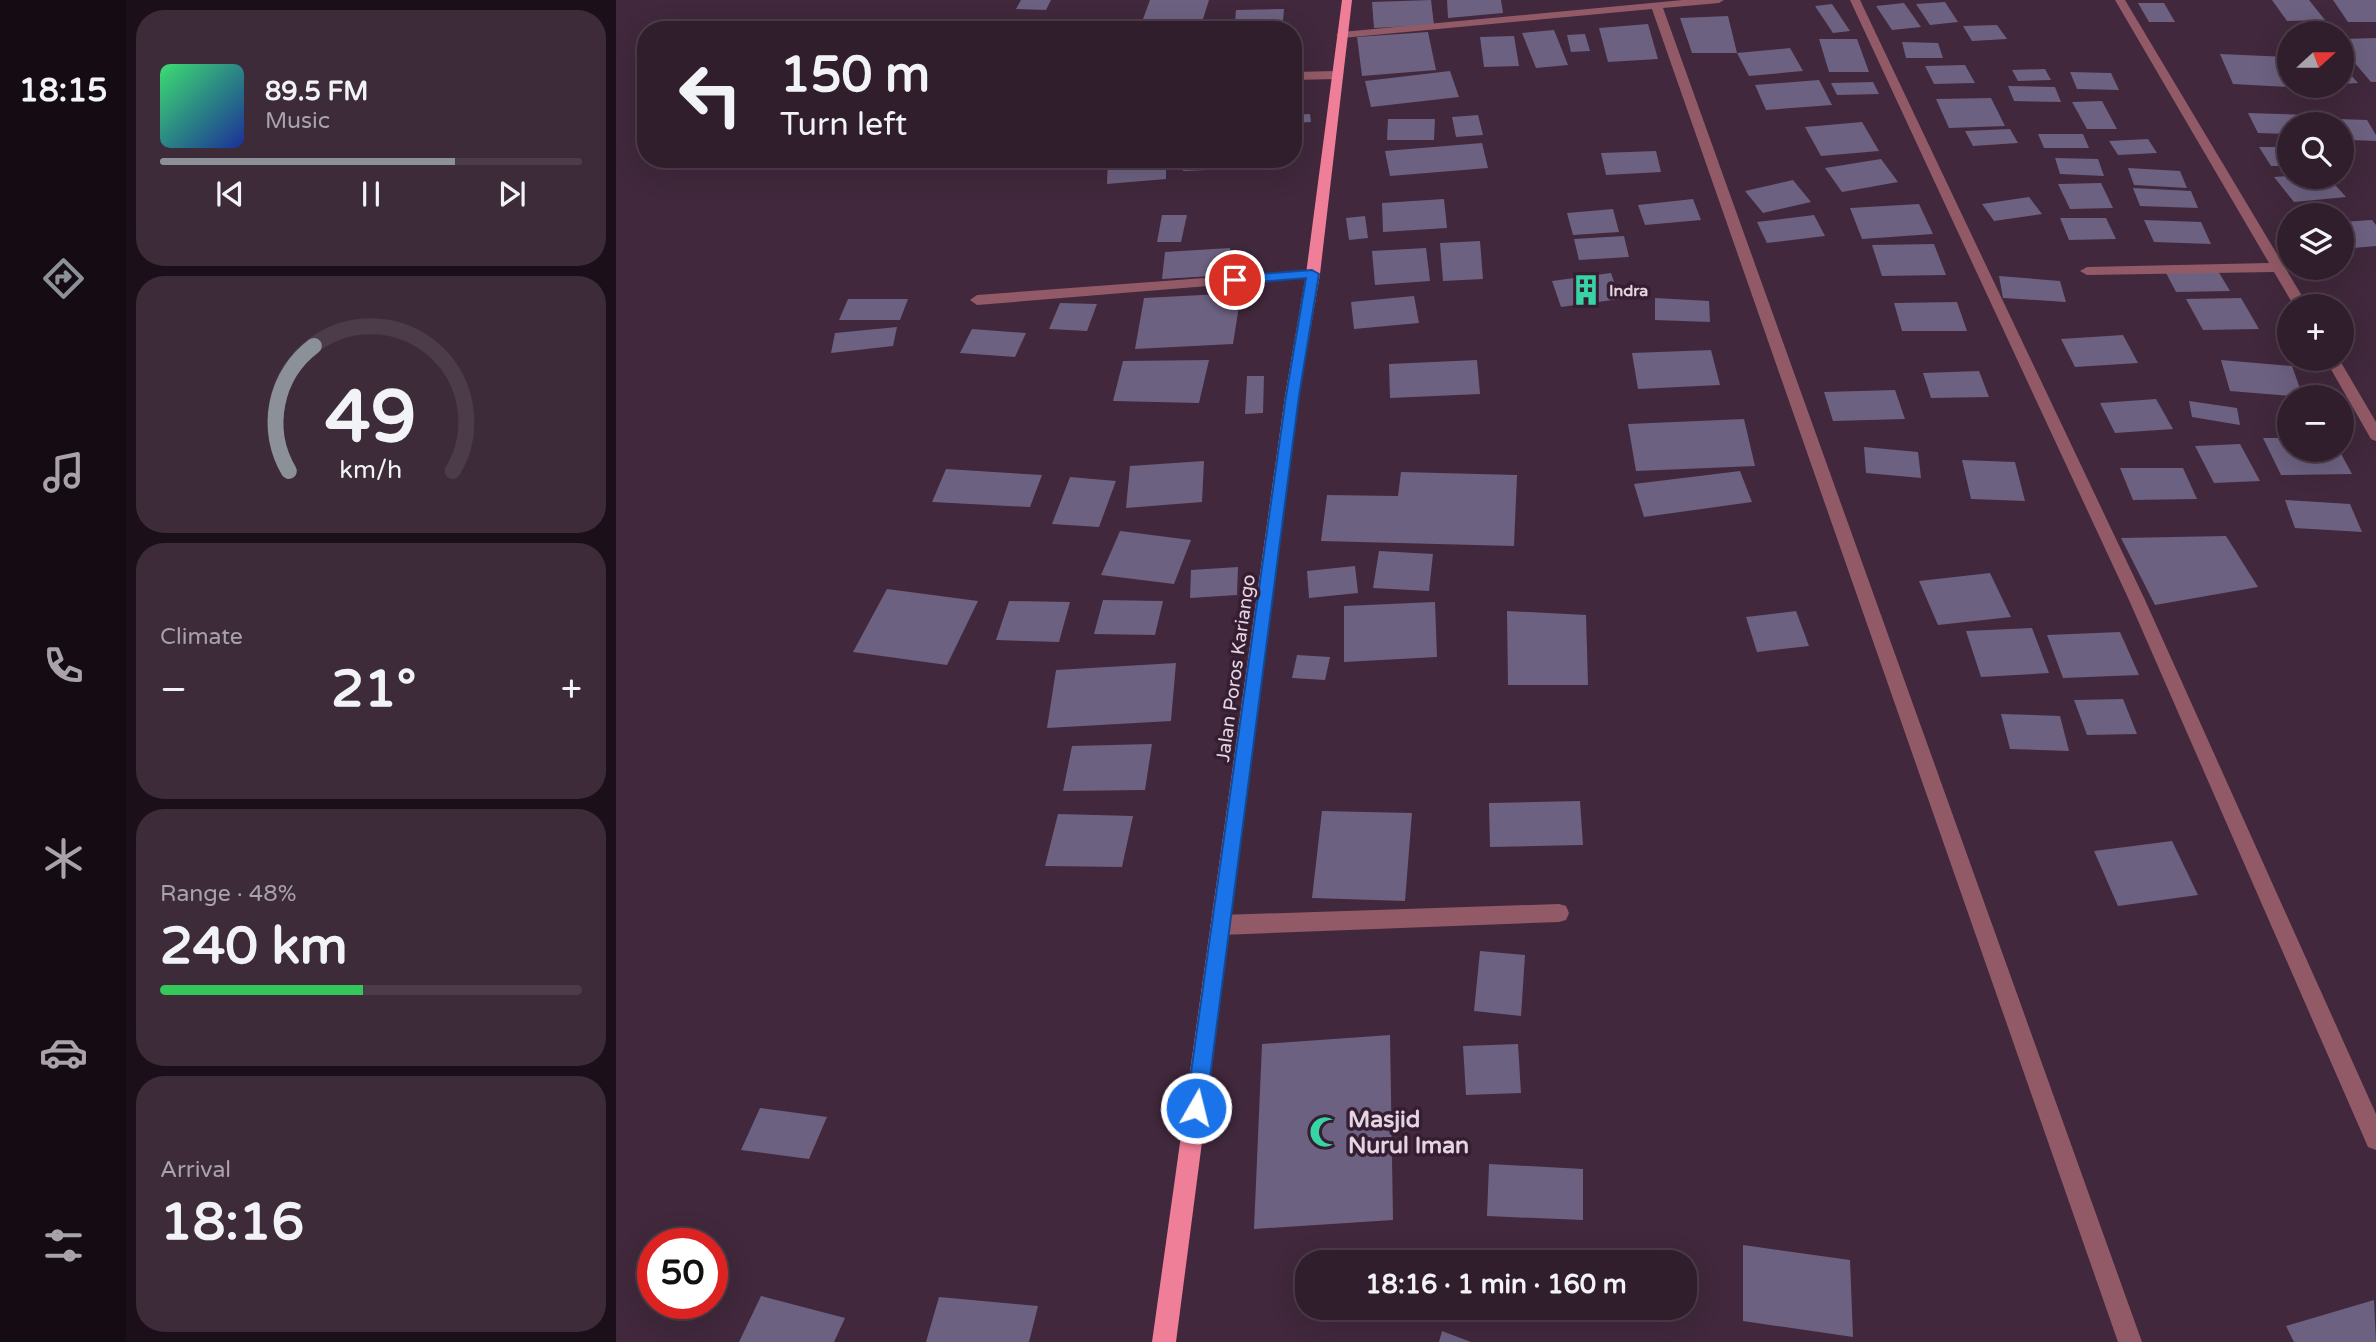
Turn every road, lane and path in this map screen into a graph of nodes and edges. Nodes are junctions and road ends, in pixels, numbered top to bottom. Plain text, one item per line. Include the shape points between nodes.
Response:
1 (1347, 0) edge
2 (1720, 0) edge
3 (1855, 0) edge
4 (2120, 0) edge
5 (1656, 4) junction
6 (1342, 35) junction
7 (1336, 75) junction
8 (1302, 76) edge
9 (2277, 265) edge
10 (2277, 267) edge
11 (2087, 271) dead end
12 (1312, 274) junction
13 (978, 300) dead end
14 (2339, 371) edge
15 (2376, 435) edge
16 (1559, 913) dead end
17 (1221, 925) junction
18 (2376, 1139) edge
19 (1164, 1342) edge
20 (2130, 1342) edge

1 - 6 main road, Jalan Poros Kariango
2 - 5 street
3 - 18 street via 2137,600
4 - 9 street
5 - 6 street
5 - 20 street
6 - 7 main road, Jalan Poros Kariango
7 - 8 street
7 - 12 main road, Jalan Poros Kariango
10 - 11 street
12 - 13 street
12 - 17 main road, Jalan Poros Kariango
14 - 15 street
16 - 17 street
17 - 19 main road, Jalan Poros Kariango

